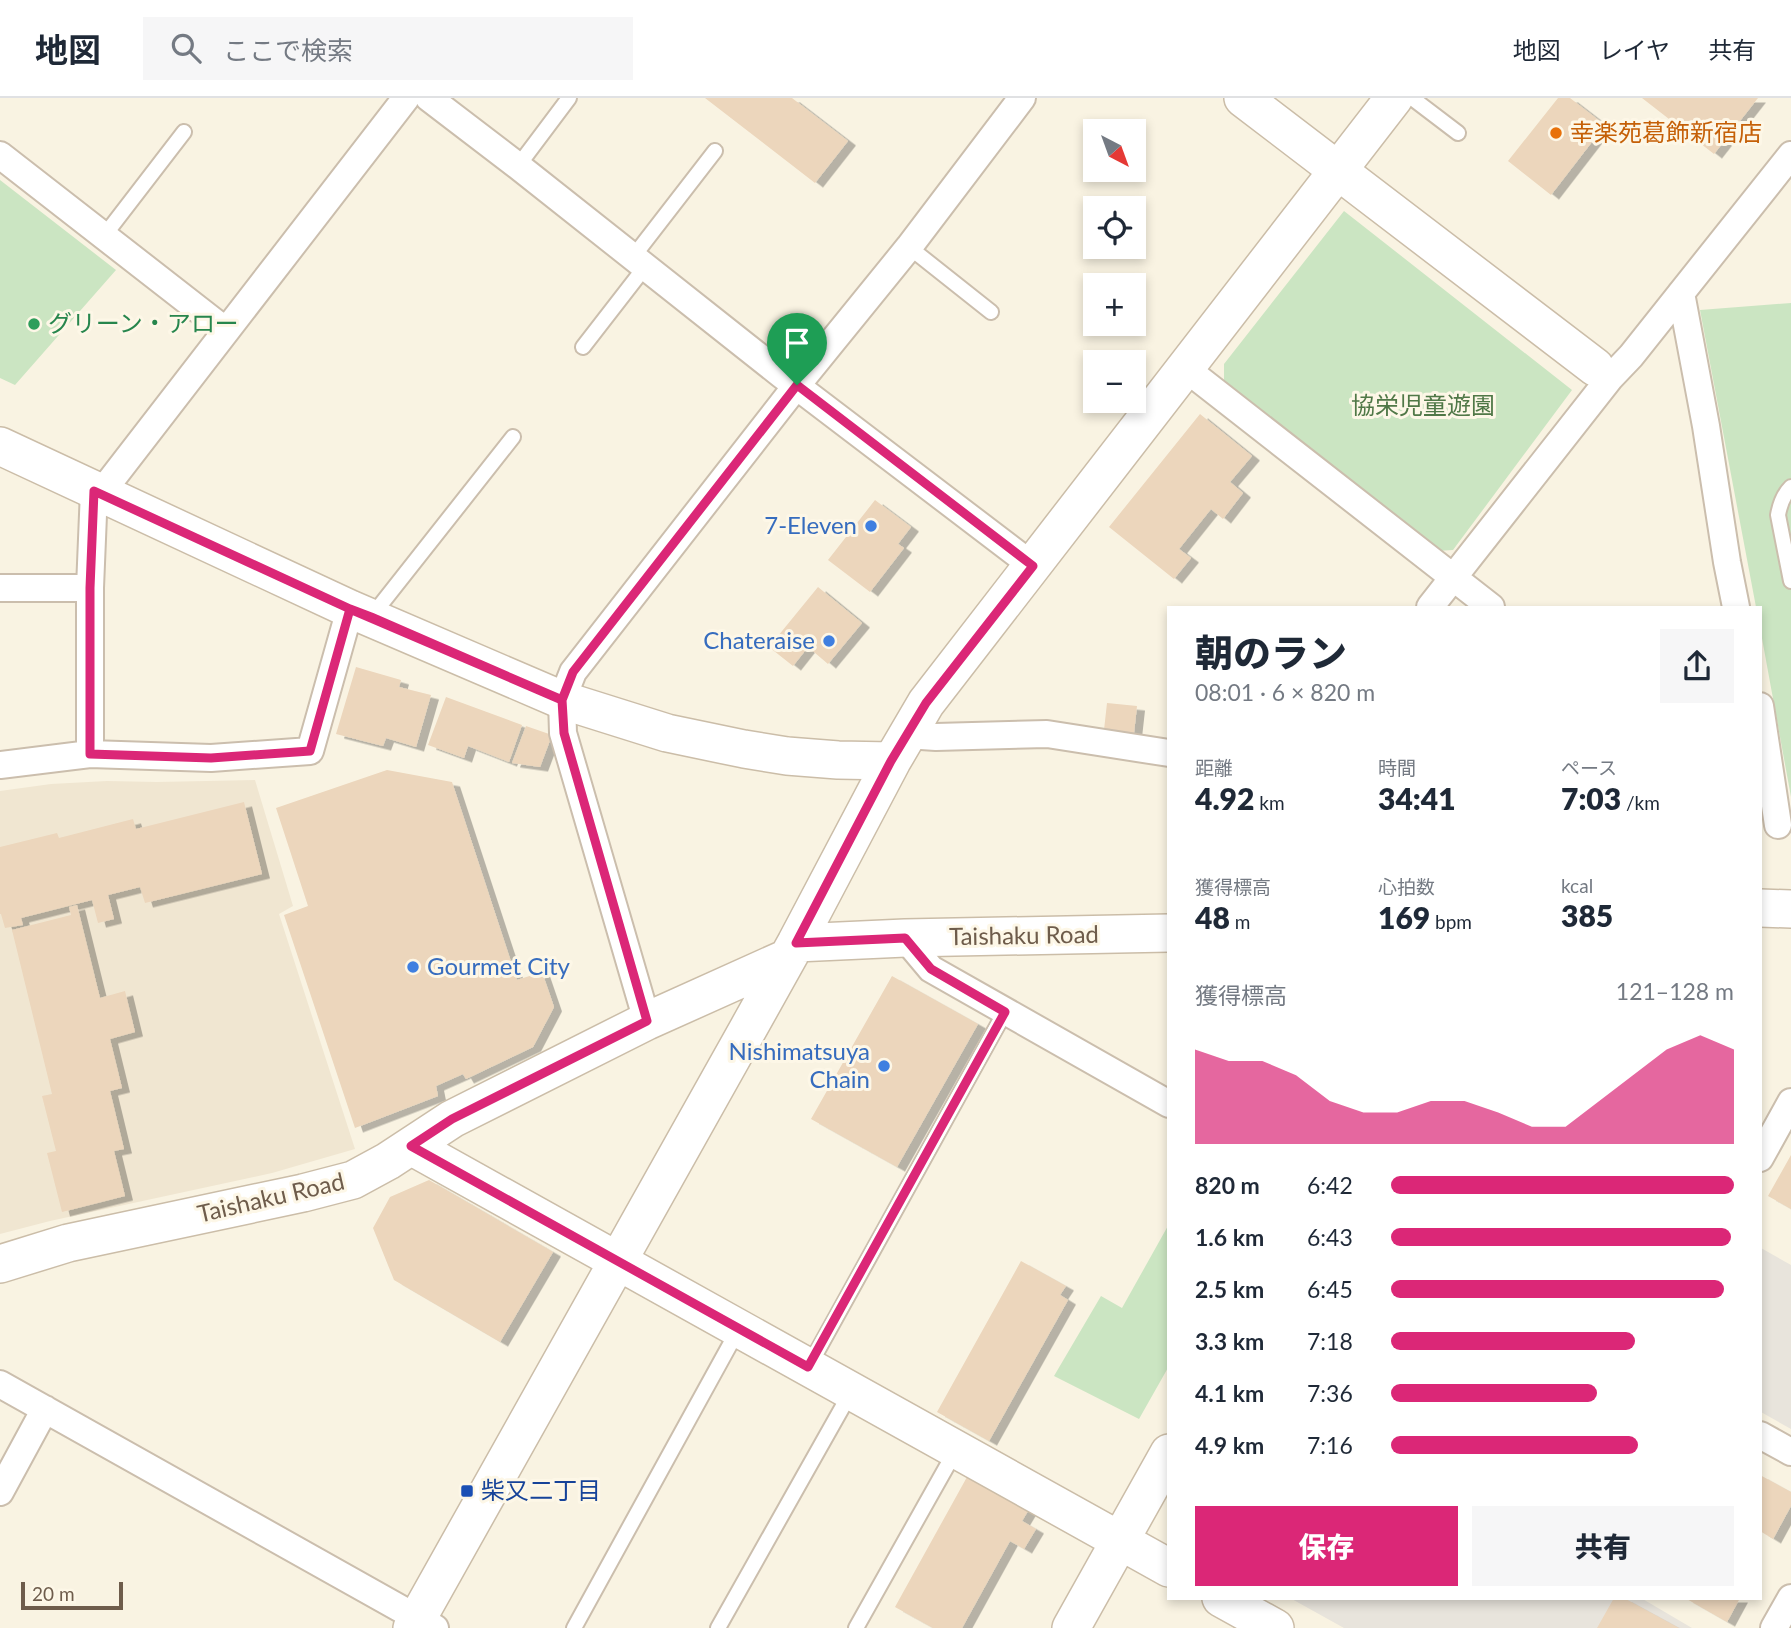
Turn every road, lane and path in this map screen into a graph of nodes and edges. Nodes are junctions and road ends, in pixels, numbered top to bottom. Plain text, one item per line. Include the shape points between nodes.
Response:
1 (406, 98) edge
2 (429, 98) edge
3 (569, 98) edge
4 (1022, 98) edge
5 (1243, 98) edge
6 (1394, 98) edge
7 (1412, 98) edge
8 (184, 132) dead end
9 (1458, 133) dead end
10 (715, 151) dead end
11 (0, 155) edge
12 (1791, 155) edge
13 (517, 166) junction
14 (1337, 170) junction
15 (104, 236) junction
16 (909, 247) junction
17 (639, 262) junction
18 (1681, 293) junction
19 (991, 312) dead end
20 (226, 331) junction
21 (583, 347) dead end
22 (1185, 369) junction
23 (1603, 373) junction
24 (797, 385) junction
25 (513, 438) dead end
26 (0, 446) edge
27 (1791, 487) edge
28 (97, 492) junction
29 (1033, 566) junction
30 (1453, 576) junction
31 (1791, 581) edge
32 (0, 588) edge
33 (90, 588) junction
34 (1431, 606) edge
35 (1490, 606) edge
36 (1736, 606) edge
37 (361, 613) junction
38 (562, 700) junction
39 (1762, 720) edge
40 (899, 748) junction
41 (1167, 753) edge
42 (90, 754) junction
43 (0, 765) edge
44 (1777, 825) edge
45 (1762, 908) edge
46 (1791, 909) edge
47 (1167, 933) edge
48 (905, 938) junction
49 (791, 950) junction
50 (1005, 1012) junction
51 (647, 1021) junction
52 (1791, 1102) edge
53 (1167, 1103) edge
54 (411, 1146) junction
55 (1762, 1154) edge
56 (618, 1261) junction
57 (0, 1264) edge
58 (739, 1329) junction
59 (808, 1367) junction
60 (0, 1384) edge
61 (852, 1391) junction
62 (46, 1409) junction
63 (1762, 1436) edge
64 (956, 1449) junction
65 (1791, 1452) edge
66 (1167, 1457) edge
67 (0, 1492) edge
68 (1120, 1541) junction
69 (1167, 1567) edge
70 (1791, 1598) edge
71 (1226, 1600) edge
72 (421, 1625) edge
73 (574, 1628) edge
74 (719, 1628) edge
75 (856, 1628) edge
76 (1071, 1628) edge
77 (1275, 1628) edge
78 (1774, 1628) edge

1 - 20 street
2 - 13 street
3 - 13 lane
4 - 16 street
5 - 14 street
6 - 14 street
7 - 9 lane
8 - 15 lane
10 - 17 lane
11 - 15 street
12 - 18 street
13 - 17 street
14 - 22 street
14 - 23 street via 1418,224
15 - 20 street
16 - 19 lane
16 - 24 street
17 - 21 lane
17 - 24 street
18 - 23 street via 1631,355
18 - 36 street
20 - 28 street
22 - 29 street
22 - 30 street
23 - 30 street
24 - 29 street
24 - 38 street via 573,672
25 - 37 lane
26 - 28 street
27 - 31 lane via 1778,515
28 - 33 street
28 - 37 street
29 - 40 street via 926,703
30 - 34 street
30 - 35 street
32 - 33 street
33 - 42 street
37 - 38 street
37 - 42 street via 310,751 211,758
38 - 40 street via 667,733 787,756 838,761
38 - 51 street via 564,733
39 - 44 street
40 - 41 street via 936,737 1047,734
40 - 49 street
42 - 43 street
45 - 46 street
47 - 48 street, Taishaku Road
48 - 49 street, Taishaku Road
48 - 50 street via 931,969
49 - 51 street, Taishaku Road
49 - 56 street
50 - 53 street
50 - 59 lane
51 - 54 street, Taishaku Road via 452,1119
52 - 55 street
54 - 56 street
54 - 57 street, Taishaku Road via 353,1180 68,1243
56 - 58 street
56 - 72 street
58 - 59 street
58 - 73 lane
59 - 61 street
60 - 62 street
61 - 64 street
61 - 74 lane
62 - 67 street
62 - 72 street
63 - 65 street
64 - 68 street
64 - 75 lane
66 - 68 street
68 - 69 street
68 - 76 street
70 - 78 street
71 - 77 street

